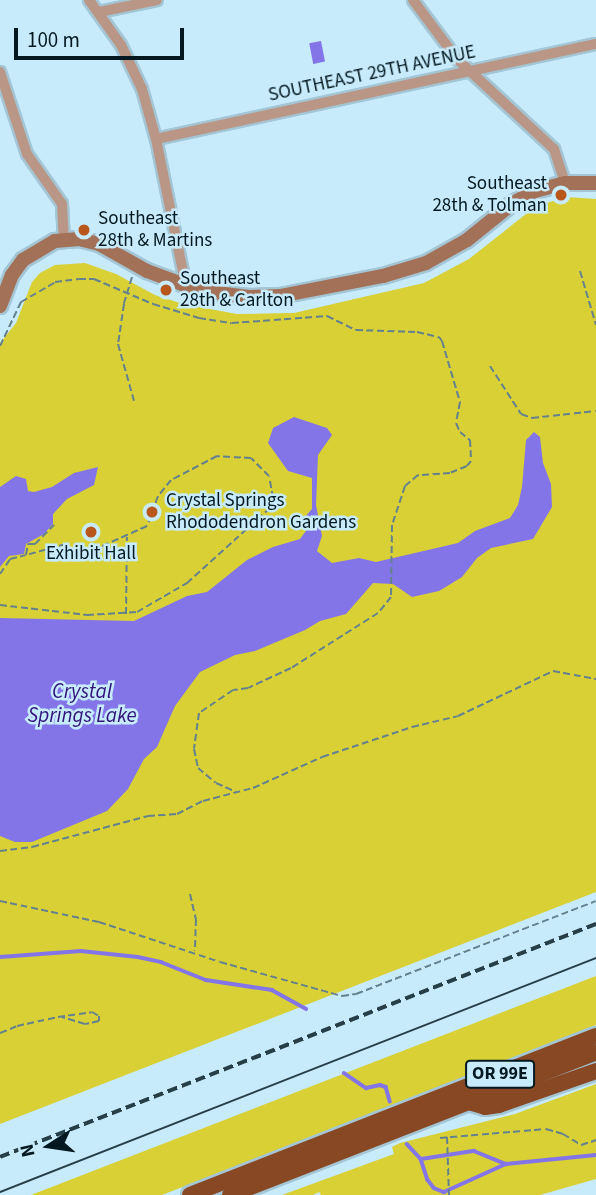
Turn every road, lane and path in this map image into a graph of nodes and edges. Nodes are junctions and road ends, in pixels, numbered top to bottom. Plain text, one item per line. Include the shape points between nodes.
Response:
1 (89, 0) edge
2 (158, 0) edge
3 (413, 0) edge
4 (99, 12) junction
5 (596, 44) edge
6 (469, 71) junction
7 (0, 72) edge
8 (156, 139) junction
9 (565, 183) junction
10 (596, 183) edge
11 (64, 240) junction
12 (136, 265) junction
13 (580, 271) dead end
14 (186, 286) junction
15 (127, 294) junction
16 (0, 306) edge
17 (596, 325) edge
18 (0, 346) edge
19 (490, 366) dead end
20 (134, 401) dead end
21 (596, 411) edge
22 (54, 525) dead end
23 (127, 536) junction
24 (26, 555) junction
25 (0, 574) edge
26 (0, 605) edge
27 (126, 614) junction
28 (596, 679) edge
29 (236, 792) junction
30 (0, 851) edge
31 (190, 894) dead end
32 (0, 901) edge
33 (596, 901) edge
34 (195, 952) junction
35 (62, 1017) junction
36 (0, 1033) edge
37 (596, 1036) edge
38 (596, 1052) edge
39 (596, 1071) edge
40 (469, 1102) junction
41 (398, 1122) junction
42 (440, 1138) dead end
43 (447, 1139) junction
44 (596, 1140) edge
45 (272, 1179) junction
46 (190, 1195) edge
47 (230, 1195) edge
48 (267, 1195) edge
49 (449, 1195) edge

1 - 4 street
2 - 4 street
3 - 6 street
4 - 8 street via 133,68
5 - 6 street, SOUTHEAST 29TH AVENUE
6 - 8 street, SOUTHEAST 29TH AVENUE
6 - 9 street via 550,143 560,159
7 - 11 street via 22,142 58,196 64,212
8 - 14 street
9 - 10 main road
9 - 14 main road via 523,197 450,250 399,272 264,297
11 - 12 main road via 99,244
11 - 16 main road via 46,244 23,260
12 - 14 main road
12 - 15 path
13 - 17 path
15 - 18 path via 94,279 55,282 17,306
15 - 20 path via 118,344
15 - 29 path via 186,315 232,323 315,315 356,330 439,337 460,402 456,423 470,440 473,456 467,466 450,473 418,475 405,486 392,524 391,597 366,623 291,668 233,690 199,712 195,763 216,783
19 - 21 path via 521,414 532,418
22 - 24 path via 35,544 29,544
23 - 24 path via 89,552 74,552 66,544
23 - 27 path
23 - 27 path via 147,526 158,496 171,480 218,456 251,458 269,476 273,498 264,514 180,587
24 - 25 path via 10,559
26 - 27 path via 86,615
28 - 29 path via 553,671 458,716 322,757 295,772
29 - 30 path via 177,814 148,816
31 - 34 path via 196,919
32 - 34 path via 73,915
33 - 34 path via 356,995 330,995
35 - 35 path via 92,1012 99,1016 95,1024
35 - 36 path
37 - 41 highway, OR 99E
38 - 40 highway, OR 99E
39 - 40 highway via 499,1105
40 - 41 highway, OR 99E
41 - 45 highway, OR 99E
41 - 46 highway, OR 99E
42 - 43 path
43 - 44 path via 546,1129 581,1145
43 - 49 path
45 - 47 highway, OR 99E
45 - 48 street

